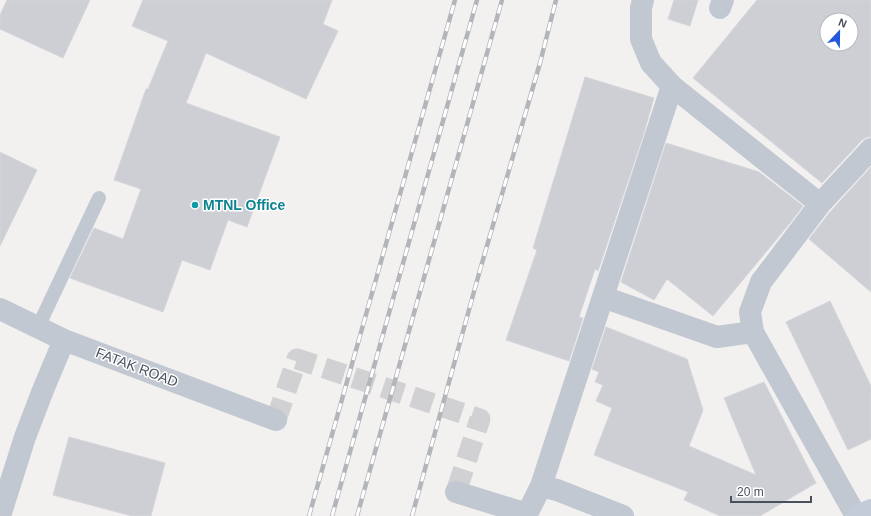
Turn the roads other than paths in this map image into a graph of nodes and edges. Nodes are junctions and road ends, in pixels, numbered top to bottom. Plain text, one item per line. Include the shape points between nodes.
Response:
1 (643, 0) edge
2 (672, 86) junction
3 (871, 149) edge
4 (99, 198) dead end
5 (820, 204) junction
6 (603, 297) junction
7 (0, 309) edge
8 (38, 327) junction
9 (753, 332) junction
10 (64, 340) junction
11 (276, 420) dead end
12 (541, 486) junction
13 (456, 492) dead end
14 (871, 510) edge
15 (4, 515) edge
16 (527, 515) edge
17 (623, 516) edge
18 (857, 516) edge

1 - 2 street via 641,39 651,63
2 - 5 street
2 - 6 street
3 - 5 street
4 - 8 lane
5 - 9 street via 761,282 750,312
6 - 9 street via 717,337
6 - 12 street
7 - 8 street, FATAK ROAD
8 - 10 street, FATAK ROAD
9 - 18 street
10 - 11 street, FATAK ROAD
10 - 15 street via 30,424
12 - 16 street
12 - 17 street
13 - 16 street
14 - 18 main road

